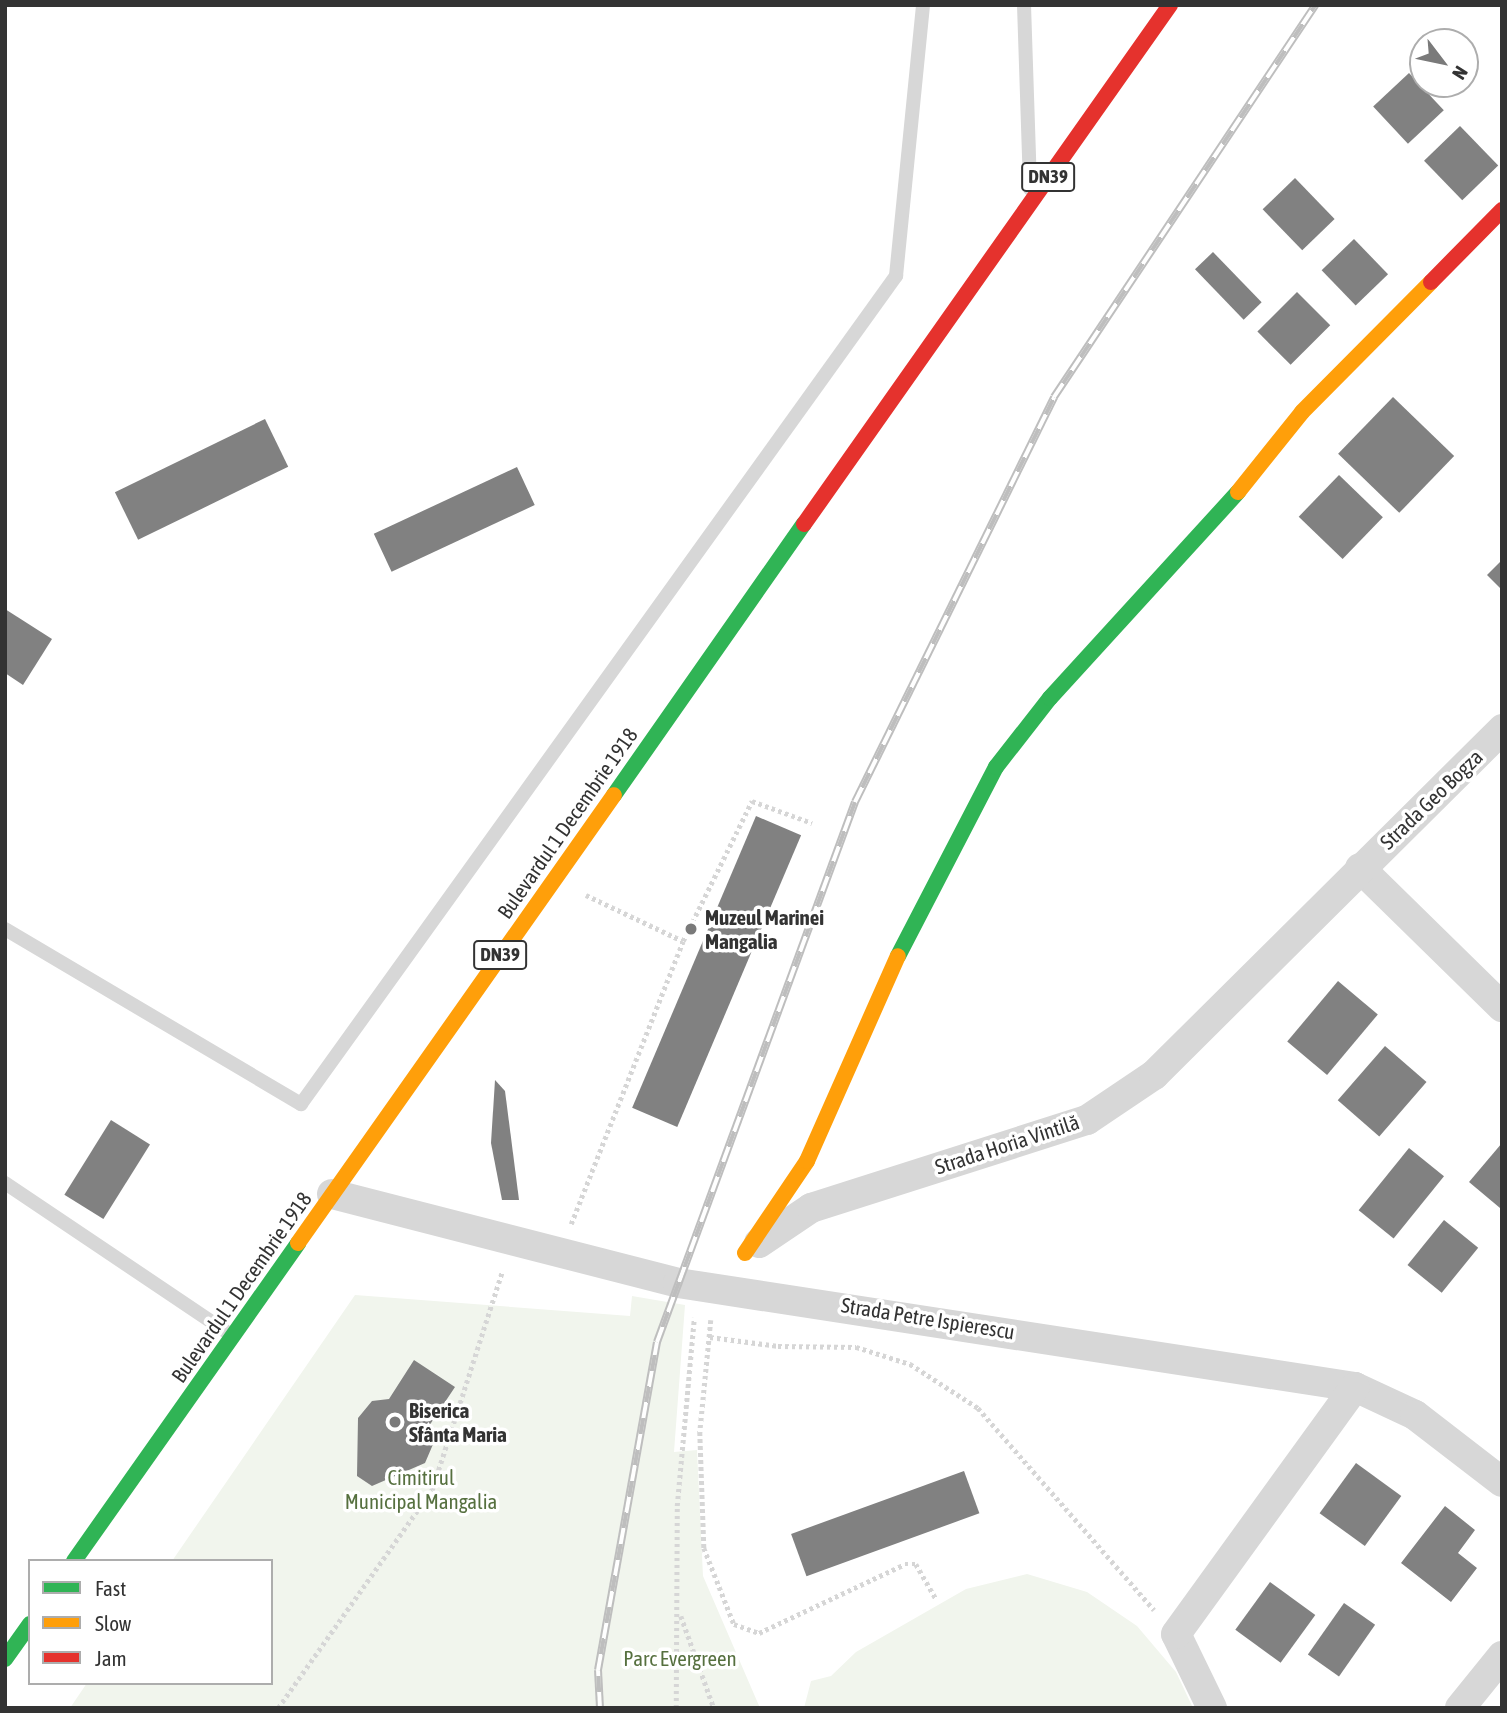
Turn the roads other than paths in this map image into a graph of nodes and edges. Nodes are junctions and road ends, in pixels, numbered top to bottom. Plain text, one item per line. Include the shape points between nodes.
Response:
1 (923, 5) edge
2 (1024, 5) edge
3 (1170, 5) edge
4 (1031, 201) junction
5 (1502, 210) edge
6 (1502, 729) edge
7 (1360, 868) junction
8 (5, 929) edge
9 (1502, 1007) edge
10 (5, 1182) edge
11 (332, 1194) junction
12 (745, 1253) junction
13 (715, 1285) junction
14 (232, 1336) junction
15 (1355, 1387) junction
16 (1502, 1482) edge
17 (76, 1559) edge
18 (28, 1627) edge
19 (1502, 1656) edge
20 (5, 1659) edge
21 (1212, 1708) edge
22 (1460, 1708) edge

1 - 8 lane via 897,276 301,1104
2 - 4 lane
3 - 4 main road, DN39
4 - 11 main road, Bulevardul 1 Decembrie 1918 / DN39
5 - 12 main road via 1301,412 1193,547 1050,698 996,767 929,887 807,1161
6 - 7 street, Strada Geo Bogza
7 - 9 street
7 - 12 street, Strada Horia Vintilă via 1154,1075 1087,1120 811,1208
10 - 14 lane
11 - 13 street, Strada Petre Ispierescu via 561,1249 678,1283
11 - 14 main road, Bulevardul 1 Decembrie 1918 / DN39
12 - 13 street, Strada Horia Vintilă
13 - 15 street, Strada Petre Ispierescu
14 - 17 main road, Bulevardul 1 Decembrie 1918 / DN39
15 - 16 street, Strada Petre Ispierescu via 1415,1415
15 - 21 street via 1176,1634
18 - 20 main road
19 - 22 street

